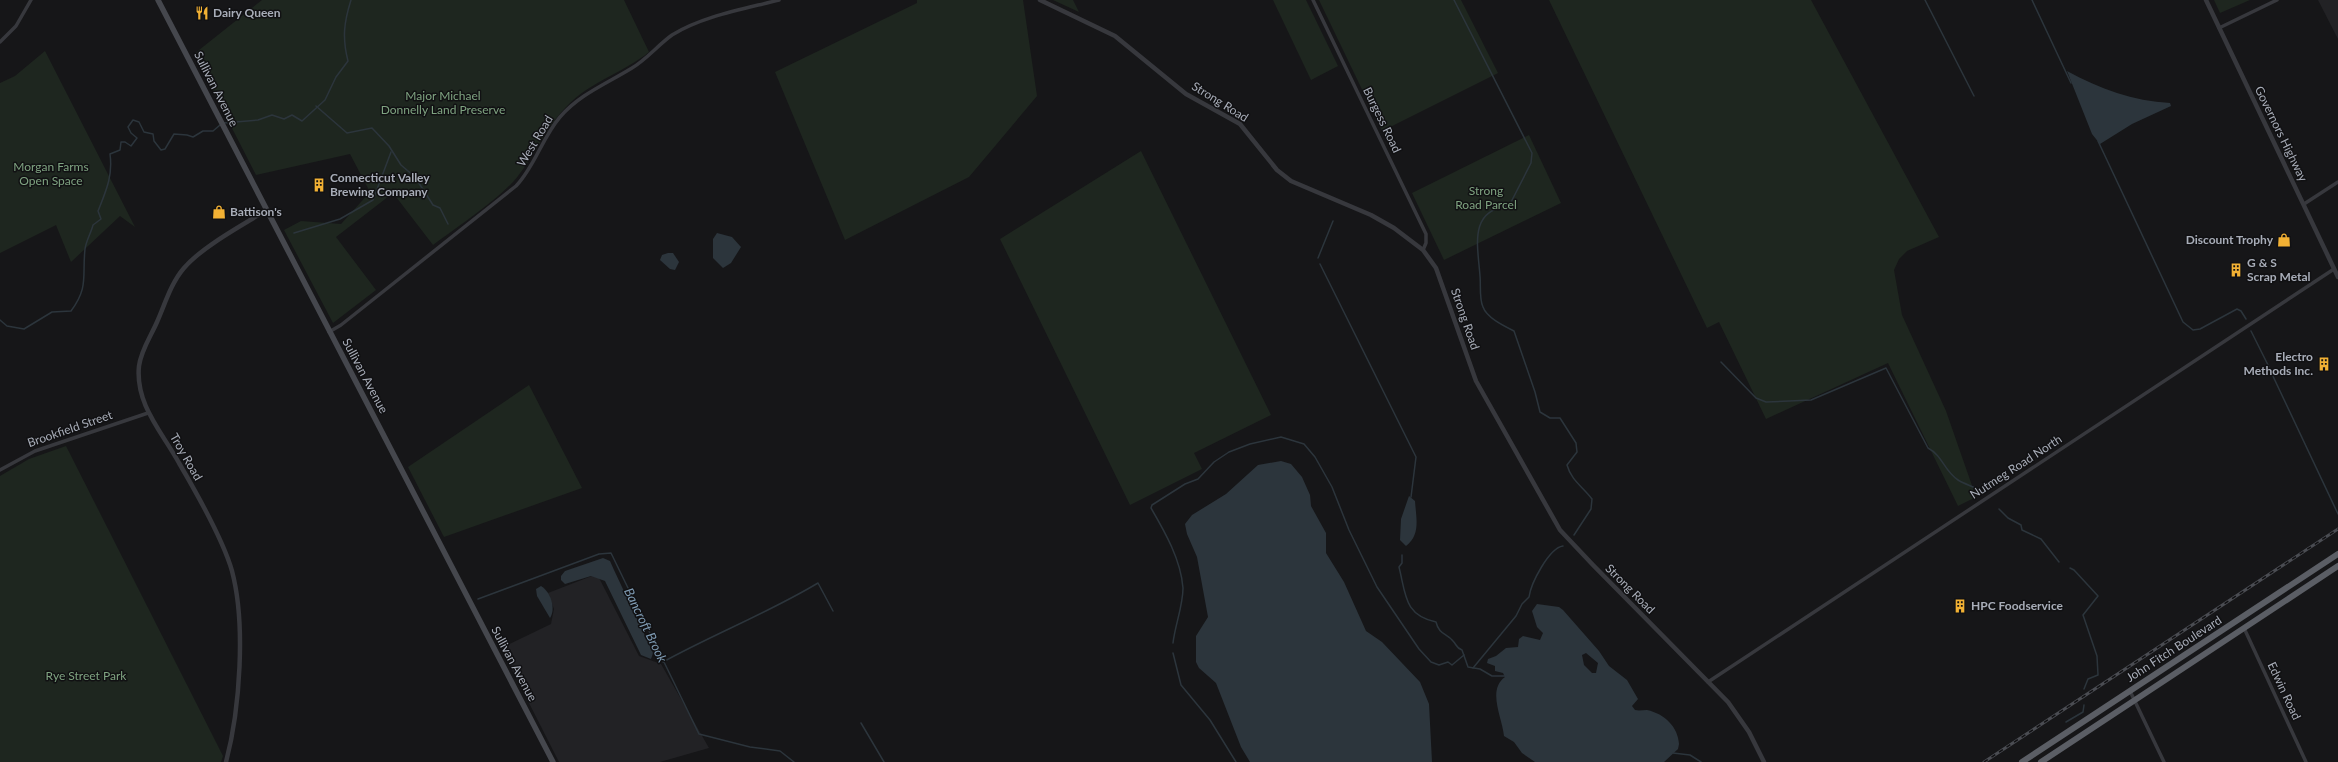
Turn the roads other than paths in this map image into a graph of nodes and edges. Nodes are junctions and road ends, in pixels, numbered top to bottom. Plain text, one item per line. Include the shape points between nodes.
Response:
1 (31, 0) edge
2 (158, 0) edge
3 (779, 0) edge
4 (1040, 0) edge
5 (1313, 0) edge
6 (2206, 0) edge
7 (2277, 0) edge
8 (2219, 28) junction
9 (0, 42) edge
10 (2338, 182) edge
11 (2304, 204) junction
12 (267, 210) junction
13 (1423, 250) junction
14 (2334, 269) junction
15 (2338, 277) edge
16 (329, 332) junction
17 (148, 413) junction
18 (0, 470) edge
19 (2338, 554) edge
20 (2338, 566) edge
21 (2244, 628) junction
22 (1708, 682) junction
23 (2130, 691) junction
24 (2135, 700) junction
25 (226, 762) edge
26 (553, 762) edge
27 (1764, 762) edge
28 (2022, 762) edge
29 (2041, 762) edge
30 (2164, 762) edge
31 (2306, 762) edge

1 - 9 street via 16,26
2 - 12 main road, Sullivan Avenue
3 - 16 street, West Road via 730,13 683,30 664,41 634,67 587,93 560,117 529,170 516,186
4 - 13 street, Strong Road via 1115,36 1137,51 1186,94 1240,124 1277,170 1291,182 1371,215 1394,228
5 - 13 street, Burgess Road via 1426,234
6 - 8 street, Governors Highway
7 - 8 street
8 - 11 street, Governors Highway
10 - 11 street
11 - 14 street, Governors Highway
12 - 16 main road, Sullivan Avenue
12 - 17 street, Troy Road via 195,258 183,269 175,282 141,356 139,384
13 - 22 street, Strong Road via 1436,268 1476,381 1560,530
14 - 15 street, Governors Highway
14 - 22 street, Nutmeg Road North
16 - 26 main road, Sullivan Avenue
17 - 18 street, Brookfield Street via 35,451
17 - 25 street, Troy Road via 180,463 232,570 238,598 238,692 236,722
19 - 23 highway, John Fitch Boulevard
20 - 21 highway, John Fitch Boulevard
21 - 24 highway, John Fitch Boulevard
21 - 31 street, Edwin Road
22 - 27 street, Strong Road via 1742,720
23 - 24 street
23 - 28 highway, John Fitch Boulevard
24 - 29 highway, John Fitch Boulevard
24 - 30 street

